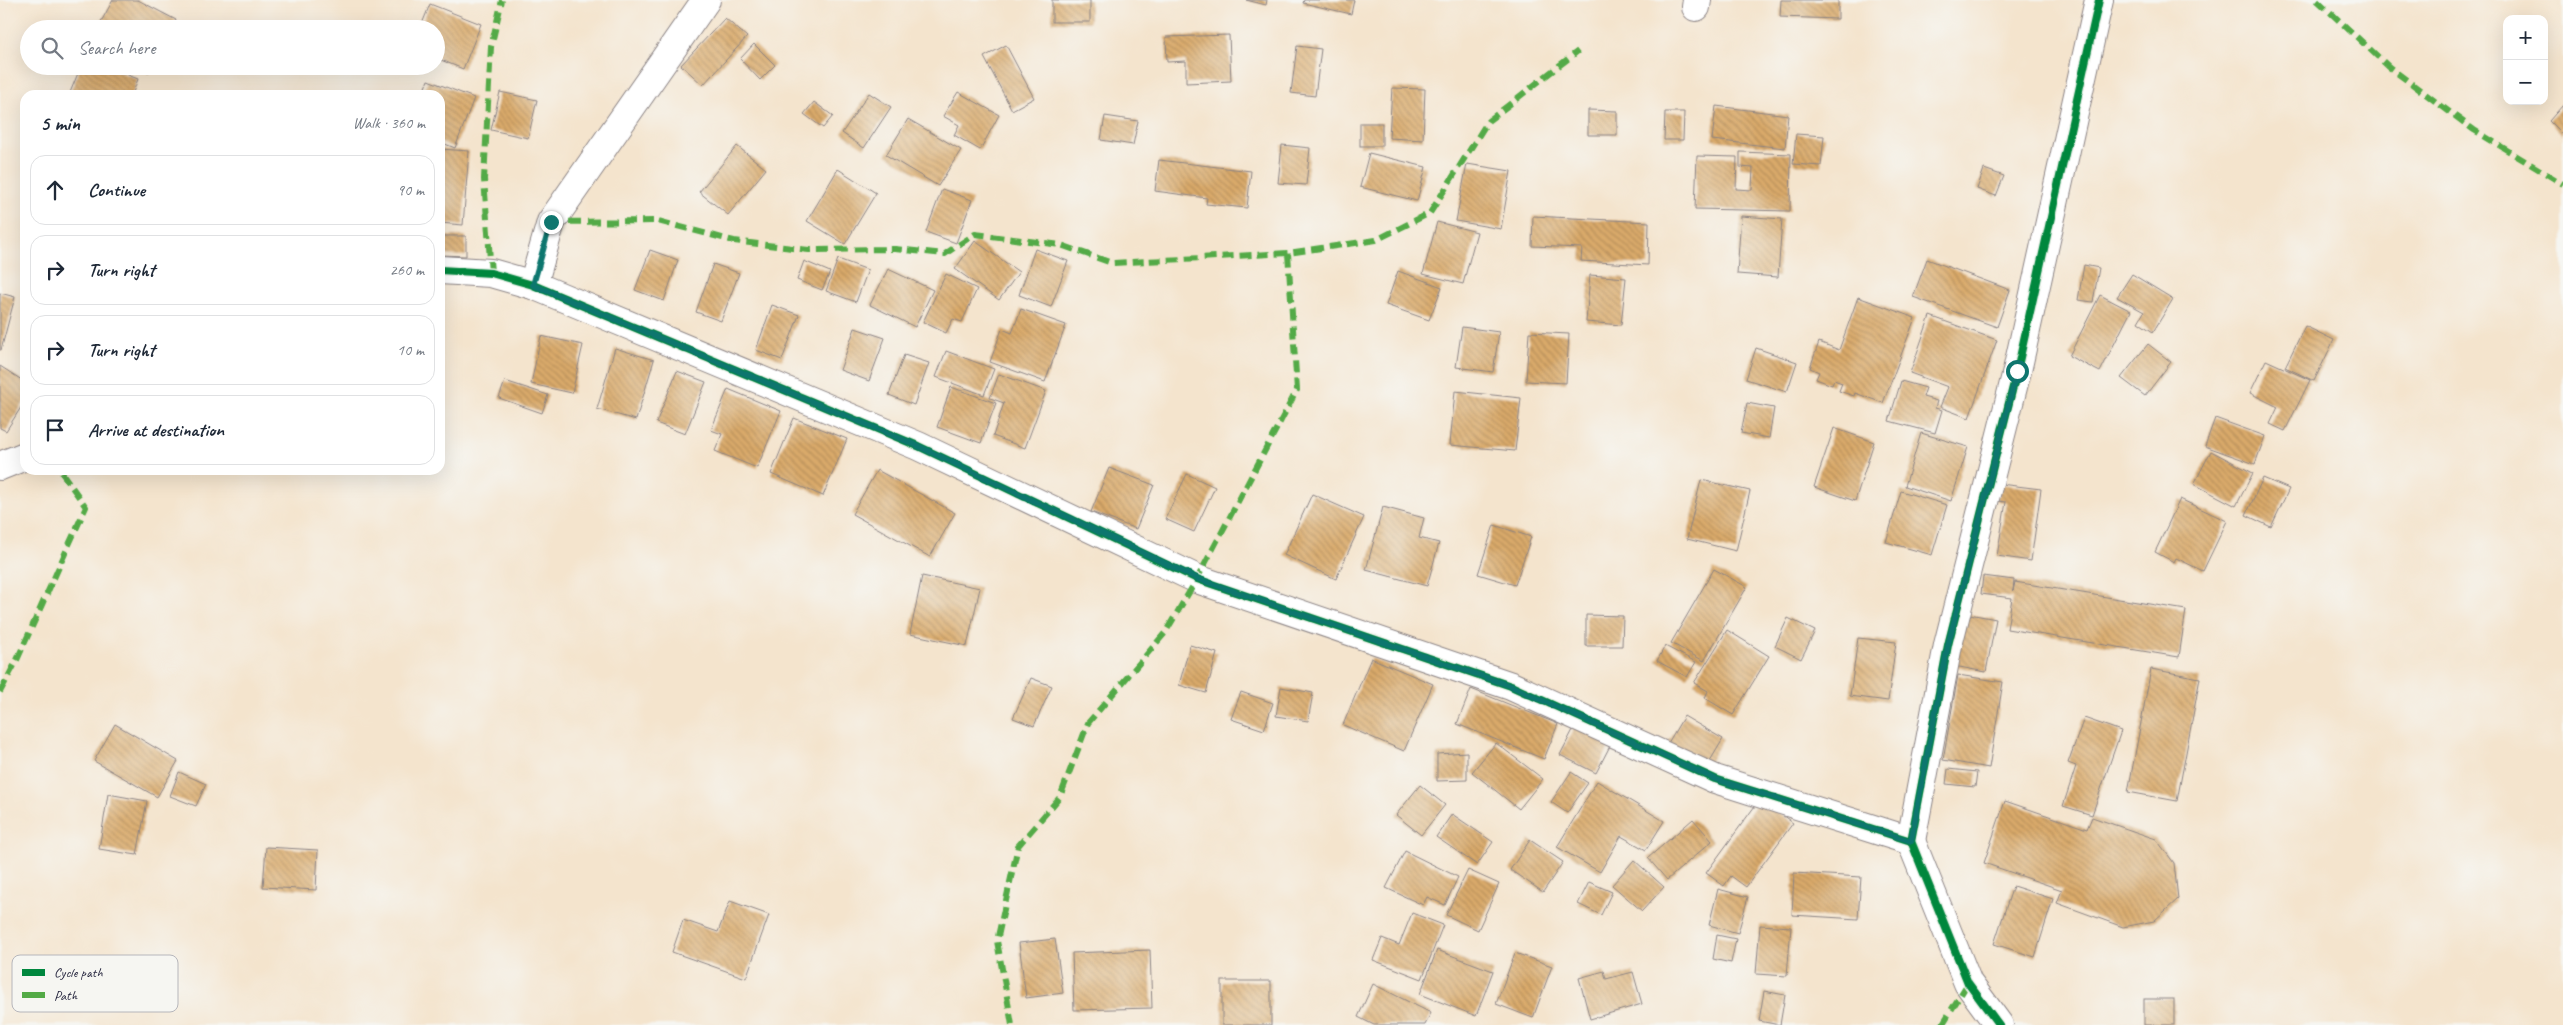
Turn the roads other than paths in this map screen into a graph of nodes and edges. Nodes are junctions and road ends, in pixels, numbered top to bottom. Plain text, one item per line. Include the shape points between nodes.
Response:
1 (706, 0) edge
2 (2099, 0) edge
3 (445, 270) edge
4 (533, 285) junction
5 (20, 458) edge
6 (0, 466) edge
7 (1911, 841) junction
8 (1999, 1025) edge

1 - 4 street via 551,222
2 - 7 street via 2017,371 1948,645
3 - 4 street via 491,273
4 - 7 street via 918,446 1198,579 1511,686 1715,779
5 - 6 street
7 - 8 street via 1968,983

